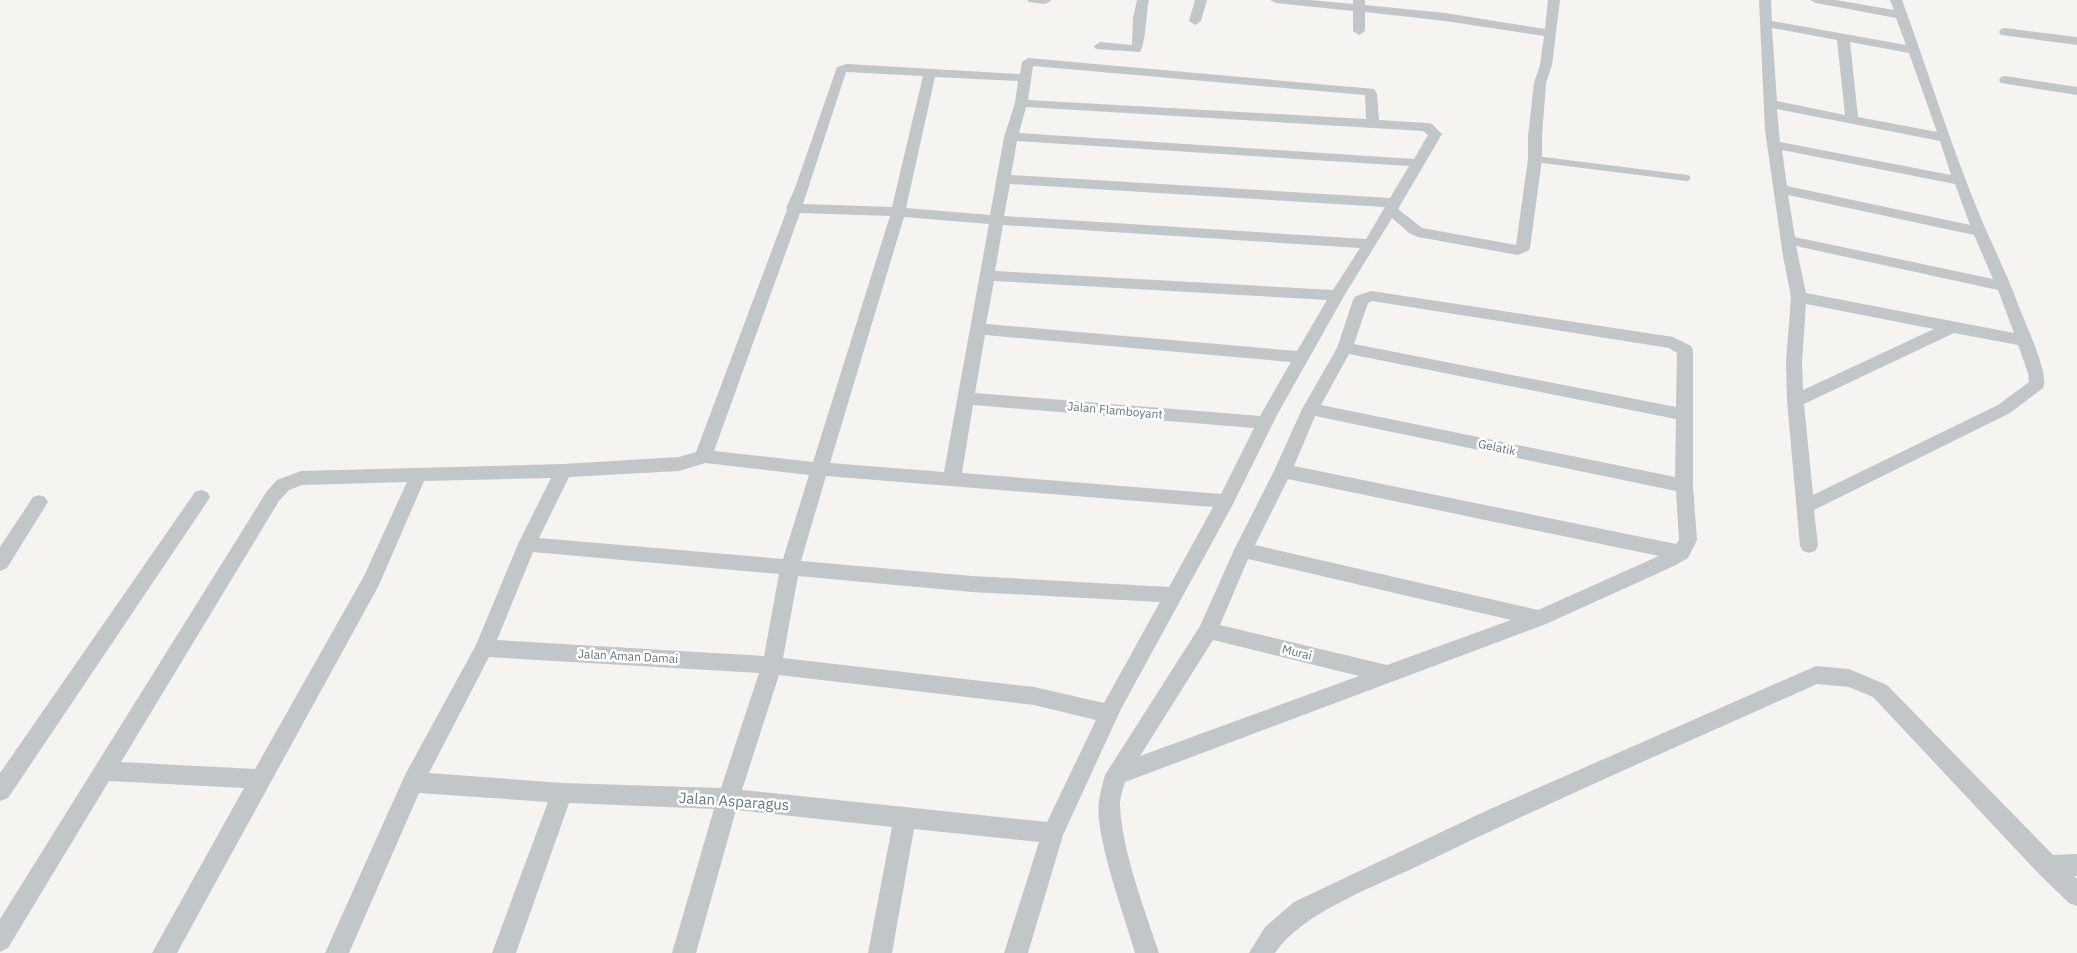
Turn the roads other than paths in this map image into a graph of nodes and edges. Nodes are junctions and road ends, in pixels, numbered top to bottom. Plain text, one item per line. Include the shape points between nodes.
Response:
1 (1143, 0) edge
2 (1200, 0) edge
3 (1276, 0) edge
4 (1554, 0) edge
5 (1765, 0) edge
6 (1816, 0) edge
7 (1896, 0) edge
8 (1360, 4) edge
9 (1902, 16) junction
10 (1195, 21) dead end
11 (1766, 23) junction
12 (1359, 31) dead end
13 (2005, 32) dead end
14 (1550, 33) junction
15 (1843, 37) junction
16 (2077, 41) edge
17 (1100, 46) dead end
18 (1914, 50) junction
19 (930, 72) junction
20 (1025, 78) junction
21 (2005, 80) dead end
22 (2077, 91) edge
23 (1021, 103) junction
24 (1771, 104) junction
25 (1852, 120) junction
26 (1373, 124) junction
27 (1011, 138) junction
28 (1945, 138) junction
29 (1775, 145) junction
30 (1535, 160) junction
31 (1419, 163) junction
32 (1688, 178) dead end
33 (1004, 179) junction
34 (1961, 181) junction
35 (1781, 188) junction
36 (1392, 207) junction
37 (793, 208) junction
38 (898, 212) junction
39 (997, 220) junction
40 (1980, 232) junction
41 (1788, 240) junction
42 (1370, 244) junction
43 (987, 276) junction
44 (2004, 286) junction
45 (1337, 295) junction
46 (1799, 297) junction
47 (1952, 327) junction
48 (978, 329) junction
49 (2024, 341) junction
50 (1345, 348) junction
51 (1303, 357) junction
52 (966, 398) junction
53 (1795, 401) junction
54 (1310, 409) junction
55 (1684, 415) junction
56 (1264, 423) junction
57 (702, 456) junction
58 (818, 469) junction
59 (563, 471) junction
60 (1283, 471) junction
61 (419, 474) junction
62 (952, 478) junction
63 (1684, 486) junction
64 (201, 497) dead end
65 (1226, 501) junction
66 (39, 502) dead end
67 (1806, 506) junction
68 (527, 544) junction
69 (1808, 546) dead end
70 (1243, 550) junction
71 (1681, 553) junction
72 (0, 563) edge
73 (790, 566) junction
74 (1174, 595) junction
75 (1539, 618) junction
76 (1208, 631) junction
77 (484, 648) junction
78 (772, 665) junction
79 (1387, 674) junction
80 (1110, 714) junction
81 (105, 771) junction
82 (1116, 775) junction
83 (260, 779) junction
84 (4, 780) edge
85 (413, 782) junction
86 (562, 793) junction
87 (728, 799) junction
88 (906, 817) junction
89 (1053, 834) junction
90 (2077, 865) edge
91 (2047, 866) junction
92 (2077, 895) edge
93 (0, 940) edge
94 (164, 953) edge
95 (337, 953) edge
96 (504, 953) edge
97 (684, 953) edge
98 (880, 953) edge
99 (1016, 953) edge
100 (1147, 953) edge
101 (1261, 953) edge

1 - 17 street via 1136,49
2 - 10 street
3 - 8 street
4 - 14 street
5 - 11 street
6 - 9 street
7 - 9 street
8 - 12 street
8 - 14 street
9 - 18 street
11 - 15 street
11 - 24 street
13 - 16 street
14 - 30 street via 1546,66 1540,83
15 - 18 street
15 - 25 street
18 - 28 street
19 - 20 street
19 - 37 street via 842,69
19 - 38 street
20 - 23 street
20 - 26 street via 1027,64 1033,62 1369,92
21 - 22 street
23 - 26 street
23 - 27 street
24 - 25 street
24 - 29 street
25 - 28 street
26 - 31 street via 1428,127 1432,130 1434,138
27 - 31 street
27 - 33 street
28 - 34 street
29 - 34 street
29 - 35 street
30 - 32 lane
30 - 36 street via 1521,250 1418,232 1410,228
31 - 36 street
33 - 36 street
33 - 39 street
34 - 40 street
35 - 40 street
35 - 41 street
36 - 42 street
37 - 38 street
37 - 57 street
38 - 39 street
38 - 58 street
39 - 42 street
39 - 43 street
40 - 44 street
41 - 44 street
41 - 46 street
42 - 45 street
43 - 45 street
43 - 48 street
44 - 49 street
45 - 51 street
46 - 47 street
46 - 53 street
47 - 49 street
47 - 53 street
48 - 51 street
48 - 52 street
49 - 67 street via 2037,384 2028,391 2004,409
50 - 54 street
50 - 55 street
50 - 55 street via 1361,300 1371,296 1674,343 1685,350
51 - 56 street
52 - 56 street, Jalan Flamboyant
52 - 62 street
53 - 67 street
54 - 60 street
54 - 63 street, Gelatik
55 - 63 street
56 - 65 street
57 - 58 street
57 - 59 street via 679,464
58 - 62 street
58 - 73 street
59 - 61 street
59 - 68 street
60 - 70 street
60 - 71 street
61 - 81 street via 301,478 283,485 273,496
61 - 83 street via 372,579
62 - 65 street
63 - 71 street via 1688,540
64 - 84 street
65 - 74 street
66 - 72 street
67 - 69 street
68 - 73 street
68 - 77 street
70 - 75 street
70 - 76 street
71 - 75 street
73 - 74 street via 972,584
73 - 78 street
74 - 80 street
75 - 79 street
76 - 79 street, Murai
76 - 82 street
77 - 78 street, Jalan Aman Damai
77 - 85 street
78 - 80 street, Jalan Aman Damai via 1034,696
78 - 87 street
79 - 82 street
80 - 89 street
81 - 83 street
81 - 93 street
82 - 100 street via 1109,802 1111,826
83 - 94 street
85 - 86 street, Jalan Asparagus
85 - 95 street
86 - 87 street, Jalan Asparagus
86 - 96 street
87 - 88 street, Jalan Asparagus
87 - 97 street
88 - 89 street, Jalan Asparagus
88 - 98 street
89 - 99 street
90 - 91 street
91 - 92 street
91 - 101 street via 1880,691 1858,680 1816,675 1498,816 1302,910 1273,935

